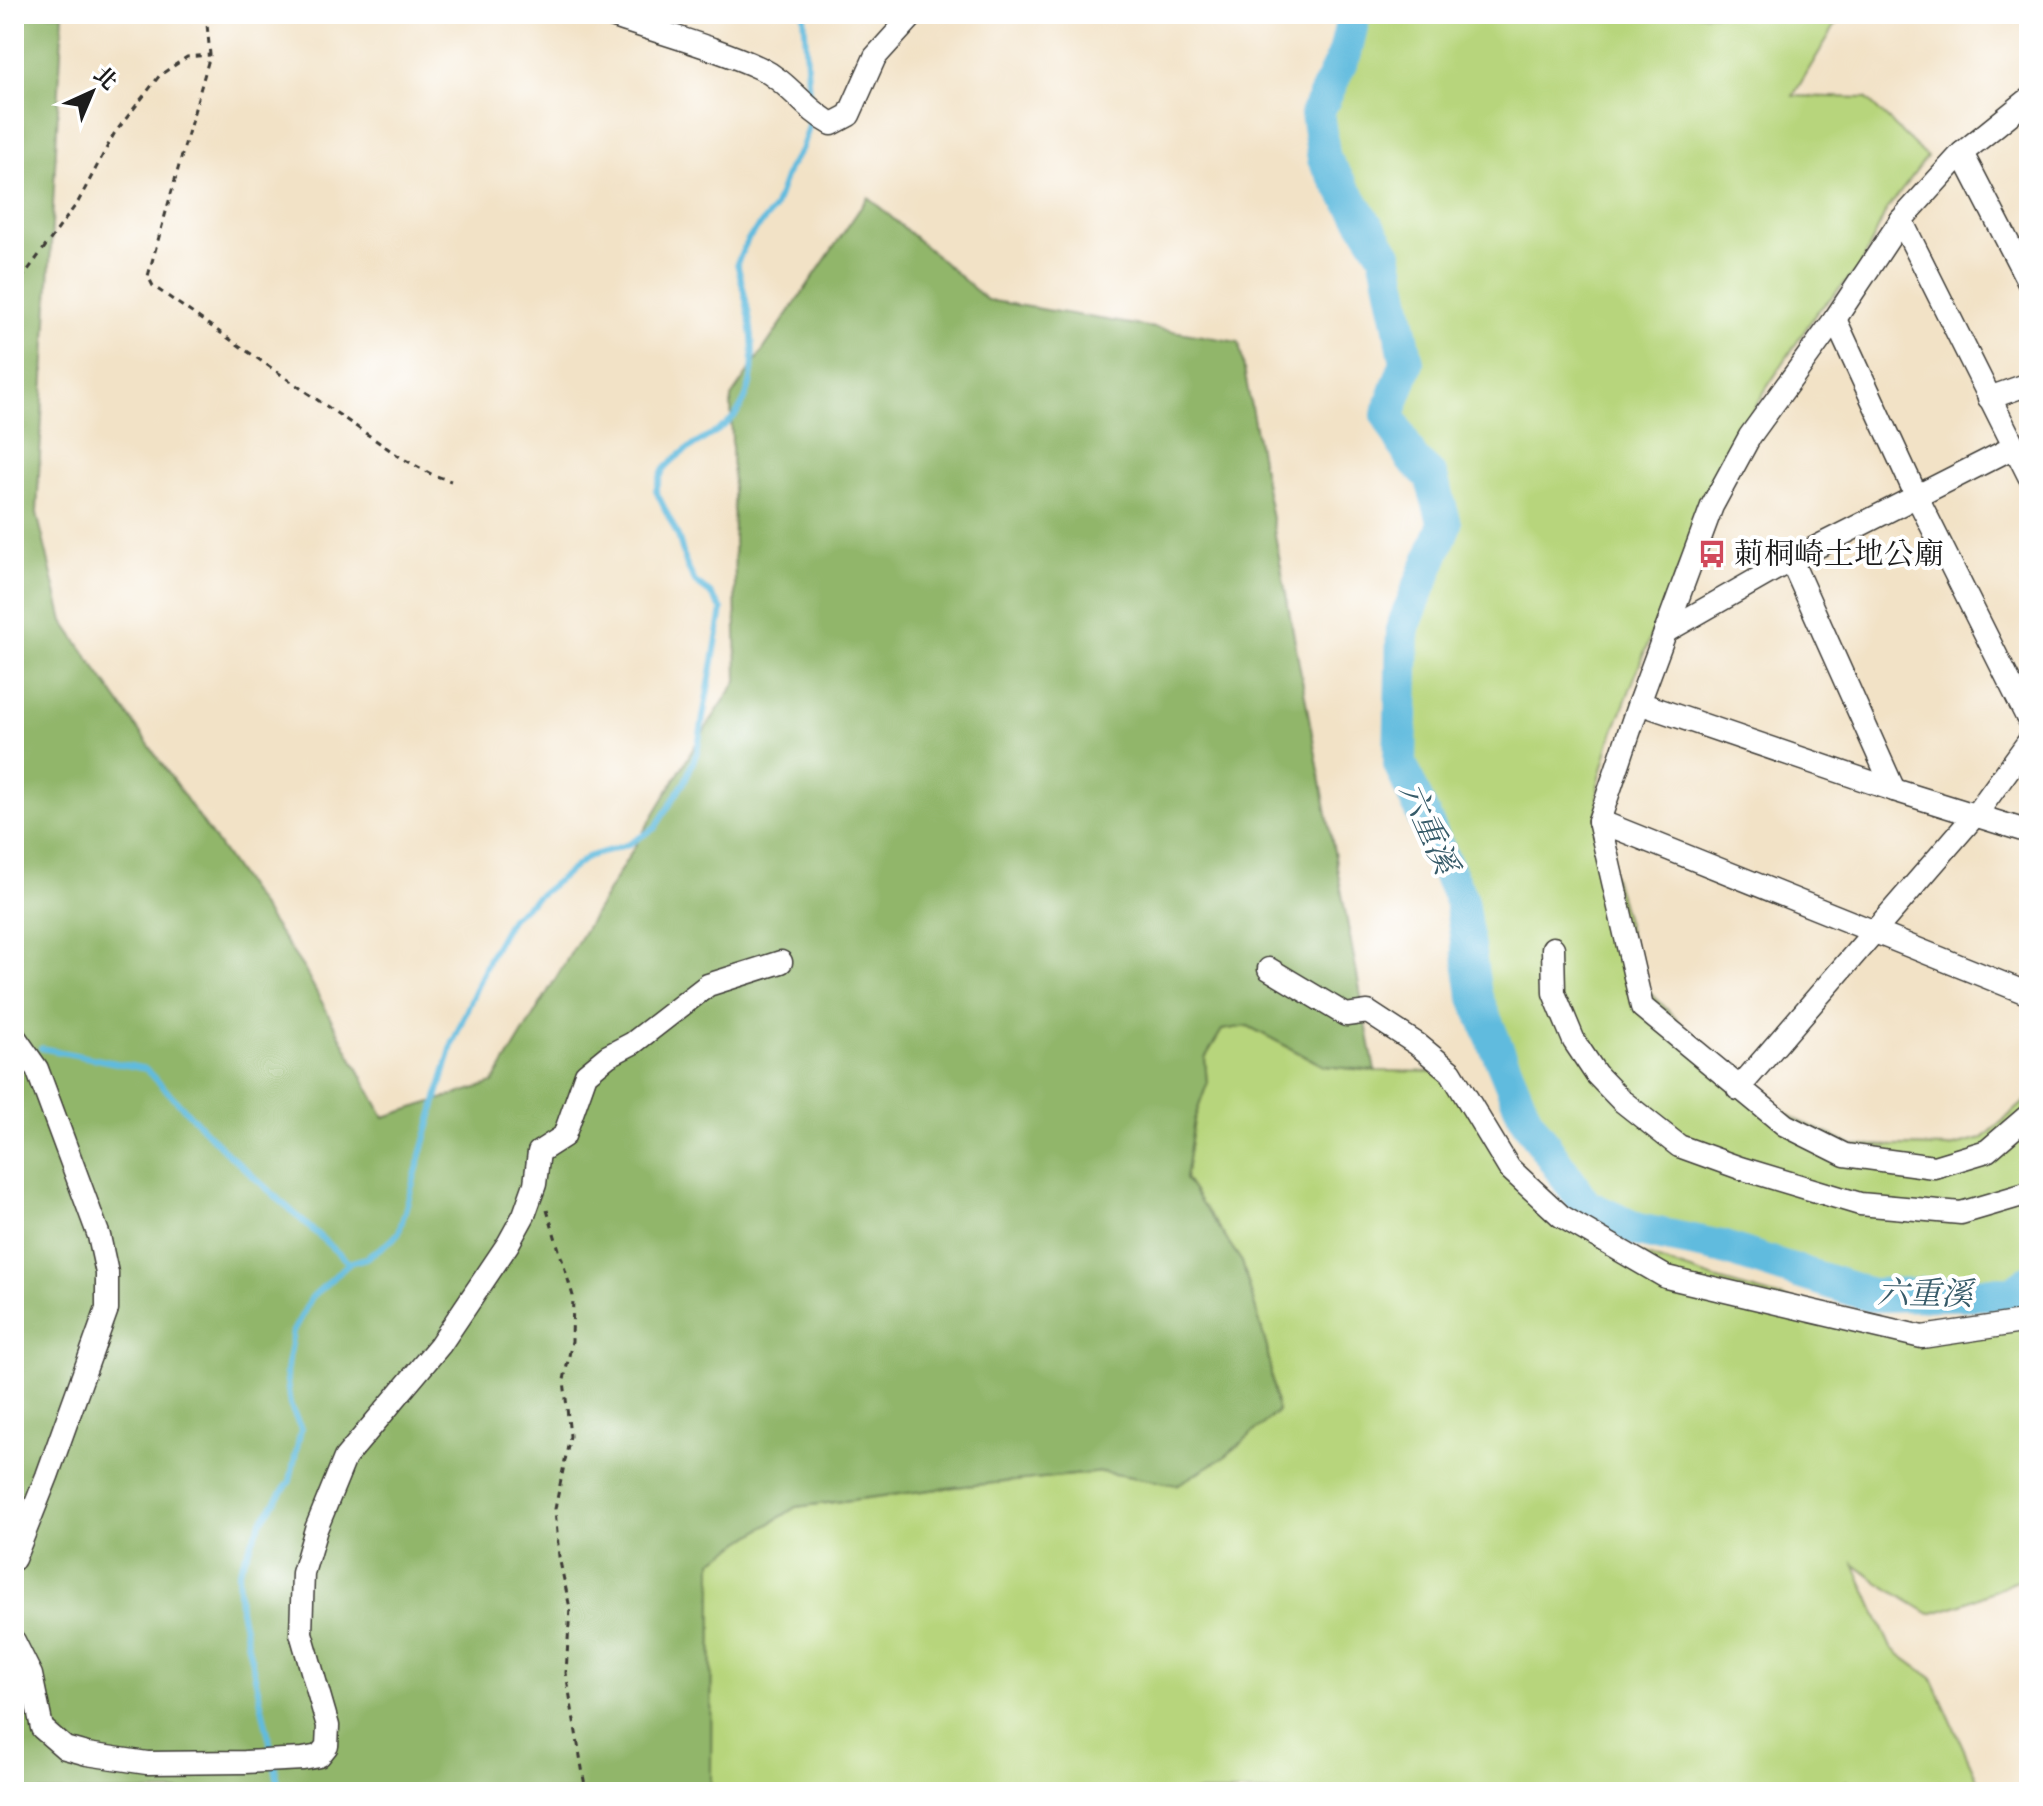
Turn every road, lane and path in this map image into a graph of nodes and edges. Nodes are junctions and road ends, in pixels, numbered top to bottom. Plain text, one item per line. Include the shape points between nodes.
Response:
1 (206, 14) edge
2 (599, 14) edge
3 (914, 14) edge
4 (210, 55) junction
5 (2029, 99) edge
6 (1962, 153) junction
7 (1901, 220) junction
8 (2029, 283) edge
9 (14, 289) edge
10 (1835, 319) junction
11 (2029, 384) edge
12 (1989, 398) junction
13 (2014, 447) junction
14 (2029, 476) edge
15 (451, 481) dead end
16 (1917, 497) junction
17 (1791, 560) junction
18 (1665, 632) junction
19 (1639, 703) junction
20 (2029, 721) edge
21 (2029, 741) edge
22 (1894, 790) junction
23 (1976, 814) junction
24 (1599, 821) junction
25 (2029, 832) edge
26 (1874, 933) junction
27 (1553, 948) dead end
28 (781, 962) dead end
29 (1269, 969) dead end
30 (2029, 994) edge
31 (14, 1036) edge
32 (1738, 1089) junction
33 (2029, 1115) edge
34 (535, 1184) junction
35 (2029, 1193) edge
36 (2029, 1321) edge
37 (14, 1559) edge
38 (14, 1641) edge
39 (586, 1792) edge

1 - 4 path
2 - 3 street via 761,69 832,124 849,115 875,57
4 - 9 path via 187,57 160,75 114,134 78,202
4 - 15 path via 148,276 153,286 400,457
5 - 6 street
6 - 7 street
6 - 8 street
7 - 10 street
7 - 12 street
10 - 16 street
10 - 18 street via 1729,473
11 - 12 street
12 - 13 street
13 - 14 street
13 - 16 street
16 - 17 street
16 - 20 street
17 - 18 street
17 - 22 street
18 - 19 street
19 - 22 street
19 - 24 street
21 - 23 street
22 - 23 street
23 - 25 street
23 - 26 street
24 - 26 street
24 - 32 street via 1642,1007
26 - 30 street
26 - 32 street
27 - 35 street via 1554,993 1574,1041 1622,1101 1679,1146 1860,1204 1961,1213
28 - 34 street via 708,985 586,1074 564,1136 539,1152
29 - 36 street via 1346,1015 1368,1012 1417,1044 1451,1072 1509,1168 1561,1216 1666,1277 1922,1337
31 - 37 street via 42,1081 99,1236 107,1273 107,1309
32 - 33 street via 1785,1125 1845,1155 1934,1167 1987,1151
34 - 38 street via 513,1234 458,1320 345,1458 334,1482 303,1573 301,1633 328,1726 327,1746 319,1756 147,1763 65,1748 42,1728 31,1675
34 - 39 path via 573,1296 564,1380 570,1436 555,1509 570,1608 566,1673

